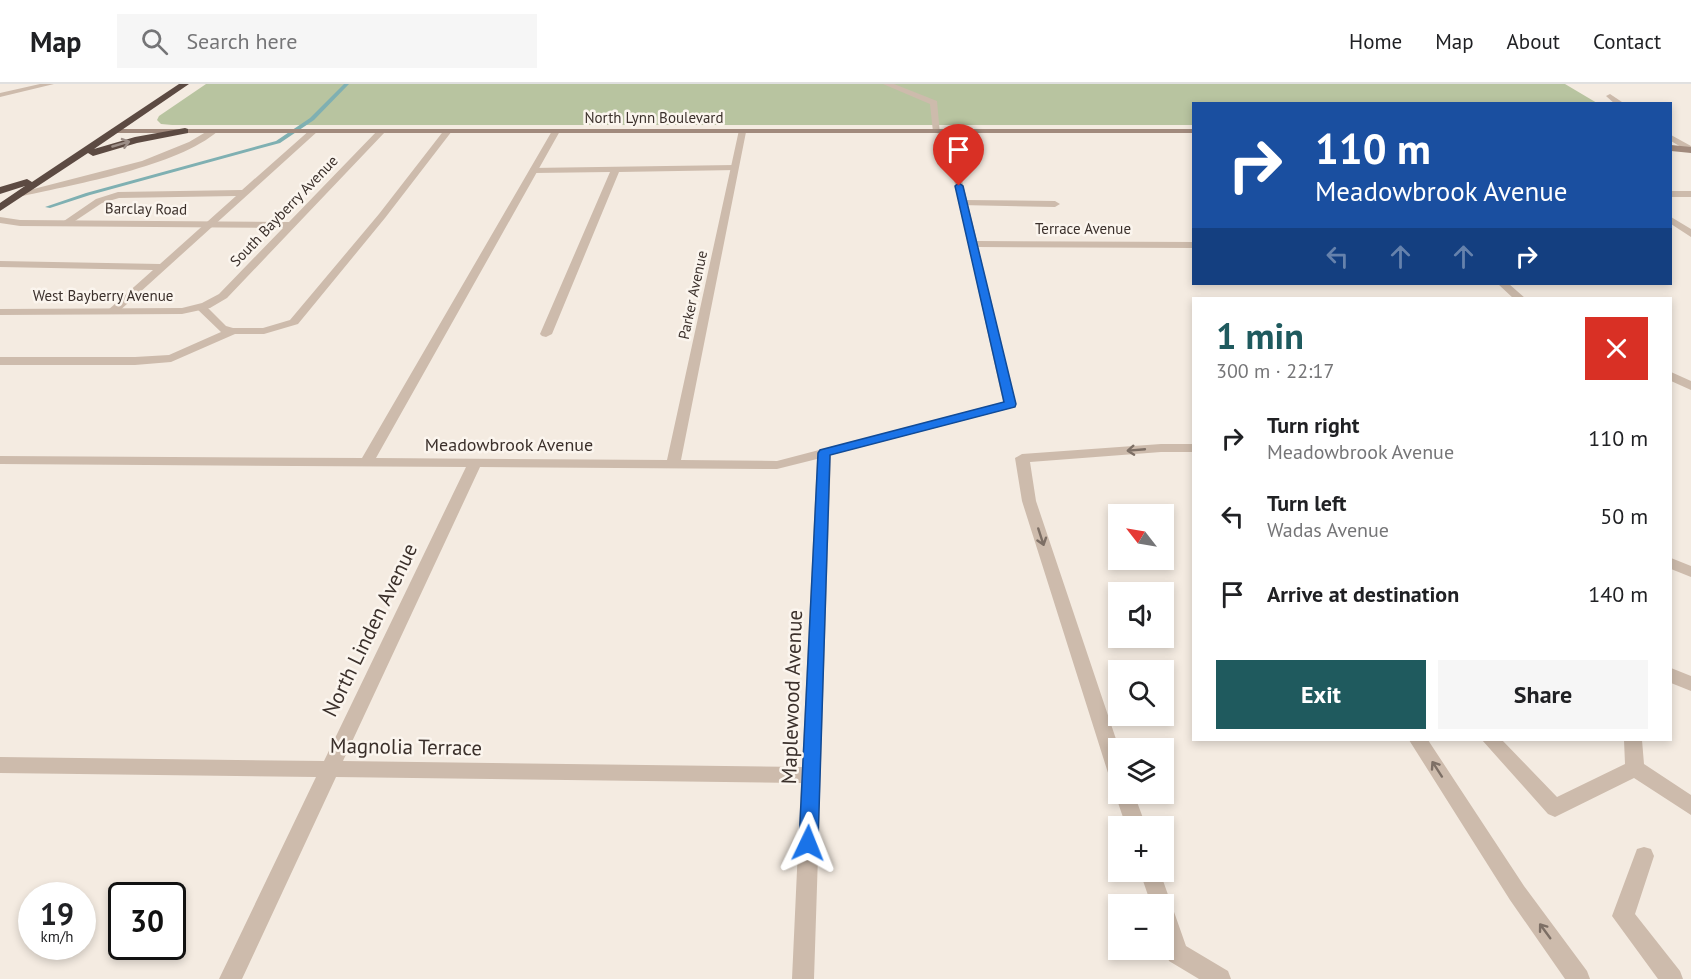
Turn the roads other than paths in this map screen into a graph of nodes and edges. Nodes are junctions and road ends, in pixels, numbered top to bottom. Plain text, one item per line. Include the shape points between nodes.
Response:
1 (50, 84) edge
2 (185, 84) edge
3 (887, 84) edge
4 (0, 95) edge
5 (1610, 96) dead end
6 (1618, 102) edge
7 (114, 131) junction
8 (186, 131) junction
9 (214, 131) junction
10 (315, 131) junction
11 (448, 131) junction
12 (556, 131) junction
13 (1192, 131) edge
14 (381, 132) junction
15 (742, 132) junction
16 (941, 132) junction
17 (1672, 137) edge
18 (1672, 148) edge
19 (1691, 150) edge
20 (66, 163) junction
21 (734, 168) junction
22 (616, 169) junction
23 (534, 170) junction
24 (54, 171) junction
25 (0, 191) edge
26 (22, 193) junction
27 (246, 193) junction
28 (1672, 194) edge
29 (1691, 194) edge
30 (963, 203) junction
31 (1055, 204) dead end
32 (0, 208) edge
33 (0, 220) edge
34 (1672, 221) edge
35 (66, 223) junction
36 (210, 224) junction
37 (291, 225) junction
38 (1691, 234) edge
39 (973, 244) junction
40 (1192, 245) edge
41 (0, 264) edge
42 (162, 267) junction
43 (1504, 285) edge
44 (1518, 297) edge
45 (204, 306) junction
46 (113, 311) junction
47 (0, 312) edge
48 (233, 331) junction
49 (546, 334) dead end
50 (0, 361) edge
51 (1672, 376) edge
52 (1691, 386) edge
53 (1192, 448) edge
54 (824, 453) junction
55 (0, 460) edge
56 (367, 462) junction
57 (475, 463) junction
58 (674, 464) junction
59 (1672, 563) edge
60 (1691, 572) edge
61 (1672, 675) edge
62 (1691, 684) edge
63 (1419, 741) edge
64 (1492, 741) edge
65 (1633, 741) edge
66 (1108, 742) edge
67 (0, 765) edge
68 (328, 768) junction
69 (1635, 768) junction
70 (811, 775) junction
71 (1691, 806) edge
72 (1644, 856) dead end
73 (1174, 944) edge
74 (230, 979) edge
75 (803, 979) edge
76 (1220, 979) edge
77 (1579, 979) edge
78 (1672, 979) edge

1 - 4 street
2 - 7 highway
3 - 16 street via 933,103
5 - 6 street
7 - 8 street, North Lynn Boulevard
7 - 20 highway
8 - 9 street, North Lynn Boulevard
20 -> 8 highway via 135,140
9 - 10 street, North Lynn Boulevard
9 - 26 street via 178,150 130,167
10 - 14 street, North Lynn Boulevard
10 - 27 street
11 - 12 street, North Lynn Boulevard
11 - 14 street, North Lynn Boulevard
11 - 48 street via 294,322 264,331
12 - 15 street, North Lynn Boulevard
12 - 23 street
13 - 16 street, North Lynn Boulevard
14 - 37 street, South Bayberry Avenue
15 - 16 street, North Lynn Boulevard
15 - 21 street, Parker Avenue
16 - 30 street
17 - 19 street
18 - 19 street
20 - 24 highway
21 - 22 street
21 - 58 street, Parker Avenue
22 - 23 street
22 - 49 street
23 - 56 street
24 - 25 highway
24 - 26 highway
26 - 32 highway
27 - 35 street via 118,195 99,201
27 - 36 street
28 - 29 street
30 - 31 street
30 - 39 street
33 - 35 street, Barclay Road
34 - 38 street
35 - 36 street, Barclay Road
36 - 37 street, Barclay Road
36 - 42 street
37 - 45 street, South Bayberry Avenue via 223,296
39 - 40 street, Terrace Avenue
39 - 54 street, Meadowbrook Avenue via 1010,404
41 - 42 street
42 - 46 street
43 - 44 street
45 - 46 street, West Bayberry Avenue via 182,311
45 - 48 street via 222,329
46 - 47 street, West Bayberry Avenue
48 - 50 street via 171,358
51 - 52 street
53 -> 66 street via 1022,459 1029,501
54 - 58 street, Meadowbrook Avenue via 777,465
54 - 70 street, Maplewood Avenue
55 - 56 street, Meadowbrook Avenue
56 - 57 street, Meadowbrook Avenue
57 - 58 street, Meadowbrook Avenue
57 - 68 street, North Linden Avenue
59 - 60 street
61 - 62 street
77 -> 63 street via 1517,893
64 - 69 street via 1555,808
65 - 69 street
67 - 68 street, Magnolia Terrace
68 - 70 street, Magnolia Terrace
68 - 74 street, North Linden Avenue
69 - 71 street
70 - 75 street, Maplewood Avenue
72 - 78 street via 1623,916
73 - 76 street via 1177,953

